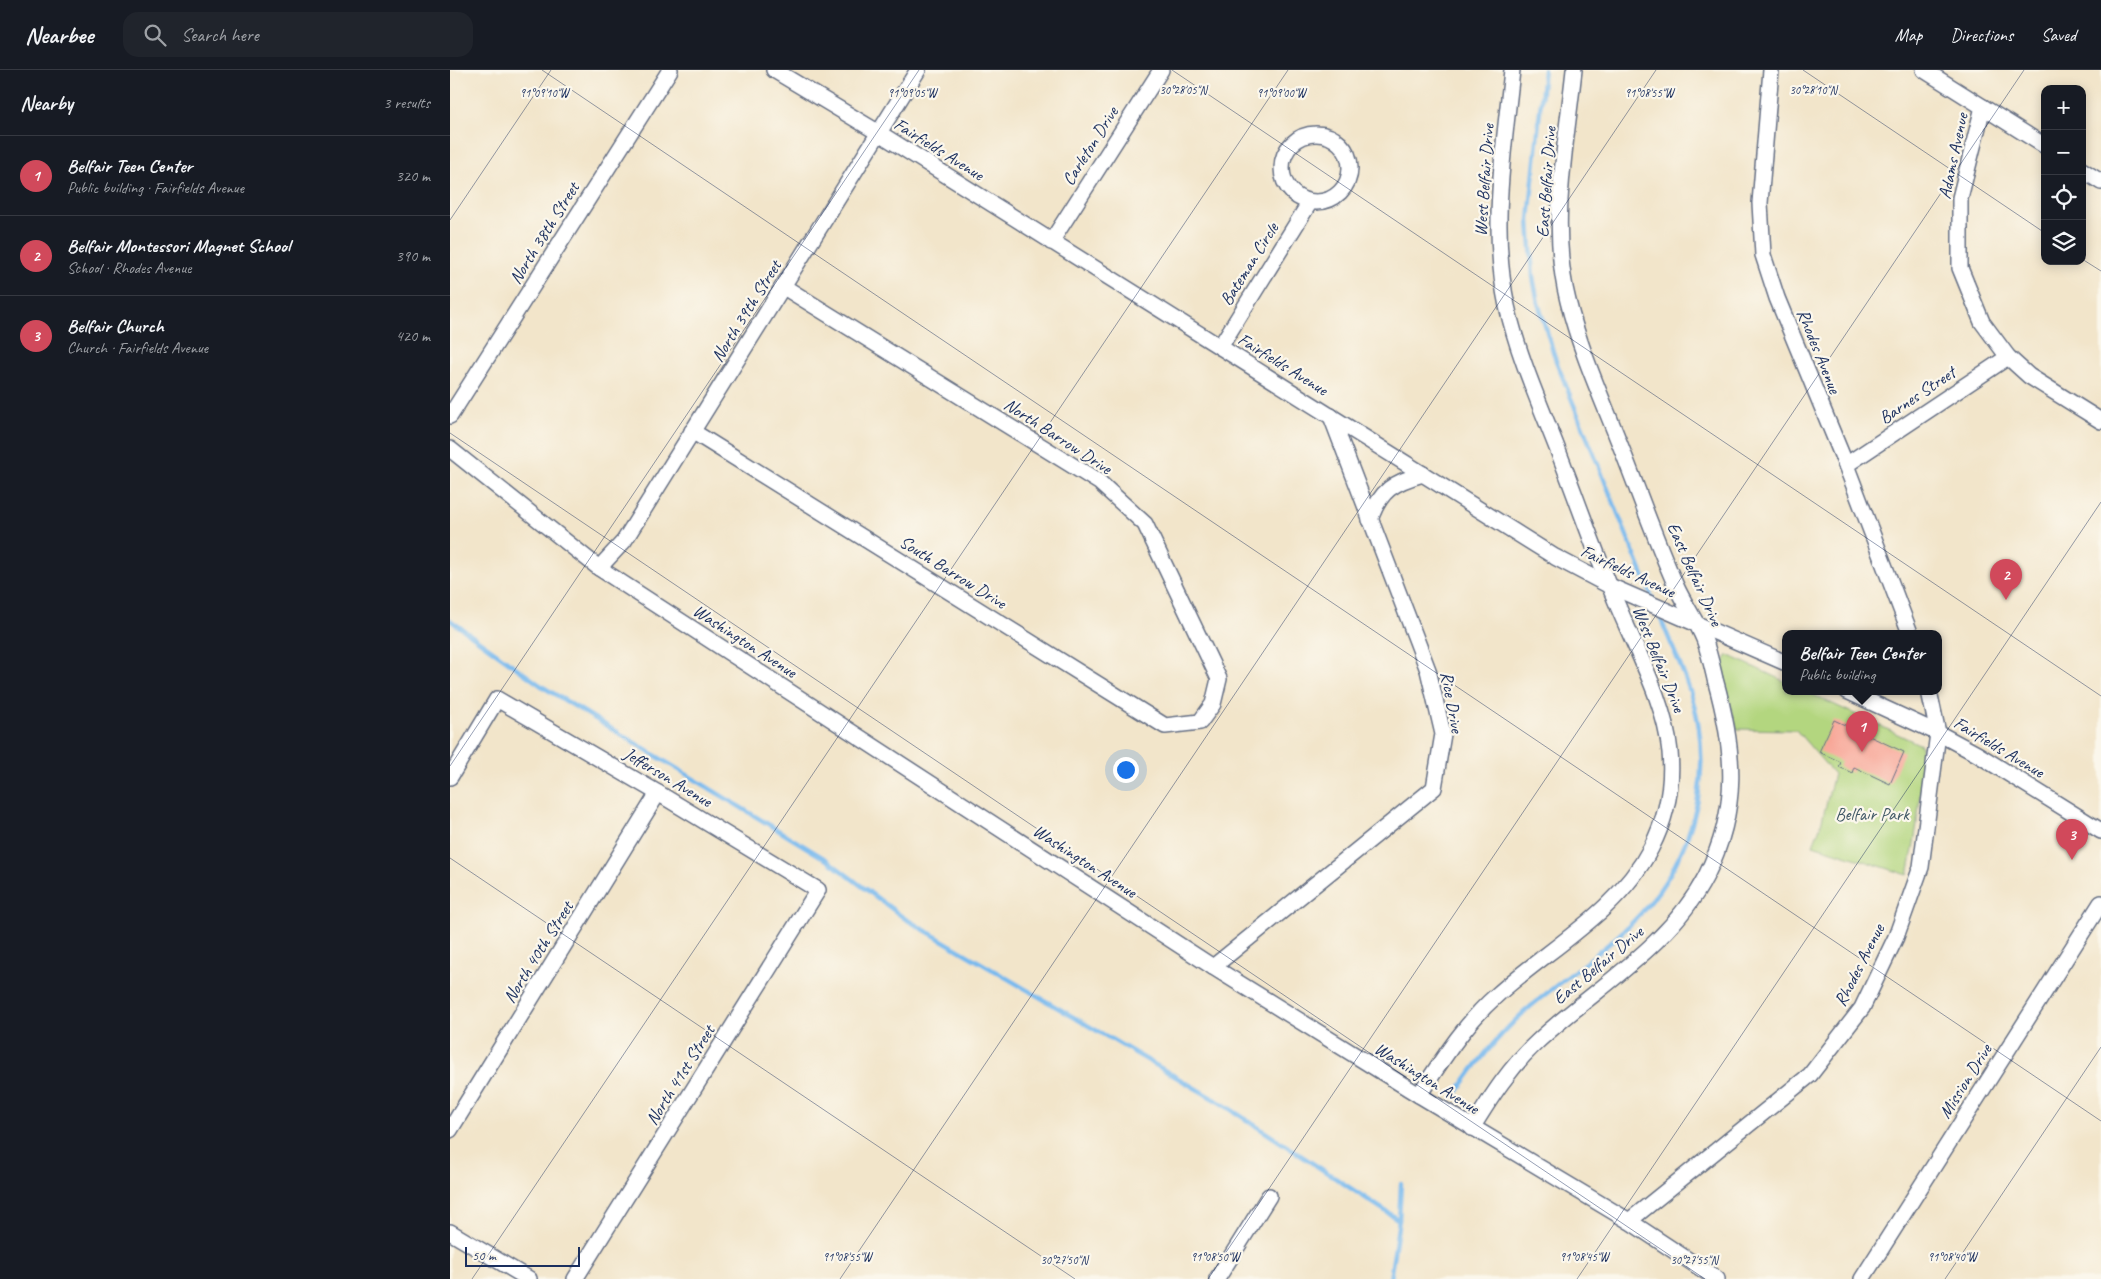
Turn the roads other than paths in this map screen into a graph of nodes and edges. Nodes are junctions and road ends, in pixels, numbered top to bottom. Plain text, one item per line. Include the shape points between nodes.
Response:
1 (670, 70) edge
2 (774, 70) edge
3 (918, 70) edge
4 (1161, 70) edge
5 (1512, 70) edge
6 (1574, 70) edge
7 (1771, 70) edge
8 (1924, 70) edge
9 (1983, 107) junction
10 (879, 133) junction
11 (2041, 143) edge
12 (2086, 173) edge
13 (2101, 182) edge
14 (1310, 202) junction
15 (1051, 242) junction
16 (784, 287) junction
17 (1220, 347) junction
18 (2008, 357) junction
19 (450, 416) edge
20 (1330, 416) junction
21 (2101, 421) edge
22 (692, 431) junction
23 (450, 449) edge
24 (1846, 465) junction
25 (1423, 474) junction
26 (1370, 520) junction
27 (599, 568) junction
28 (1617, 589) junction
29 (1696, 622) junction
30 (1909, 630) edge
31 (1782, 661) edge
32 (1856, 695) edge
33 (1930, 695) edge
34 (1200, 722) joint
35 (1938, 733) junction
36 (450, 777) edge
37 (658, 793) junction
38 (2101, 831) edge
39 (818, 890) joint
40 (2101, 903) edge
41 (1213, 967) junction
42 (1419, 1095) junction
43 (1472, 1128) junction
44 (450, 1130) edge
45 (1269, 1196) dead end
46 (1629, 1221) junction
47 (450, 1232) edge
48 (529, 1279) edge
49 (575, 1279) edge
50 (1217, 1279) edge
51 (1717, 1279) edge
52 (1862, 1279) edge

1 - 19 street, North 38th Street
2 - 10 street, Fairfields Avenue
3 - 10 street, North 39th Street
4 - 15 street, Carleton Drive
5 - 28 street, West Belfair Drive via 1498,217 1503,286 1522,357
6 - 29 street, East Belfair Drive via 1559,223 1567,300 1676,588
7 - 24 street, Rhodes Avenue via 1760,203 1763,255 1776,298
8 - 9 street
9 - 11 street
9 - 18 street, Adams Avenue via 1960,198 1960,268 1982,322
10 - 15 street, Fairfields Avenue
10 - 16 street, North 39th Street
12 - 13 street
14 - 14 street via 1324,202 1334,197 1348,180 1350,169 1343,148 1324,135 1308,135 1292,143 1282,162 1282,174 1292,194
14 - 17 street, Bateman Circle
15 - 17 street, Fairfields Avenue
16 - 22 street, North 39th Street
16 - 34 street, North Barrow Drive via 1099,482 1145,524 1219,680 1213,704
17 - 20 street, Fairfields Avenue
18 - 21 street, Adams Avenue via 2028,376
18 - 24 street, Barnes Street
20 - 25 street, Fairfields Avenue
20 - 26 street, Rice Drive
22 - 27 street, North 39th Street via 624,541
22 - 34 street, South Barrow Drive via 1164,726
23 - 27 street, Washington Avenue
24 - 30 street, Rhodes Avenue
25 - 26 street via 1392,486 1379,500
25 - 28 street, Fairfields Avenue via 1555,557
26 - 41 street, Rice Drive via 1428,670 1443,734 1434,788
27 - 41 street, Washington Avenue
28 - 29 street, Fairfields Avenue
28 - 42 street, West Belfair Drive via 1666,731 1671,773 1662,821 1651,848 1625,886 1595,915 1496,995 1456,1041
29 - 31 street, Fairfields Avenue
29 - 43 street, East Belfair Drive via 1705,641 1726,718 1730,752 1727,816 1719,846 1689,905 1668,931 1555,1026 1518,1062 1501,1082
32 - 35 street, Fairfields Avenue
33 - 35 street, Rhodes Avenue
35 - 38 street, Fairfields Avenue
35 - 46 street, Rhodes Avenue via 1921,868 1896,937 1862,1008 1810,1075
36 - 37 street, Jefferson Avenue via 497,699
37 - 39 street, Jefferson Avenue
37 - 44 street, North 40th Street
39 - 49 street, North 41st Street
40 - 52 street, Mission Drive
41 - 42 street, Washington Avenue
42 - 43 street, Washington Avenue
43 - 46 street, Washington Avenue
45 - 50 street
46 - 51 street, Washington Avenue
47 - 48 street

